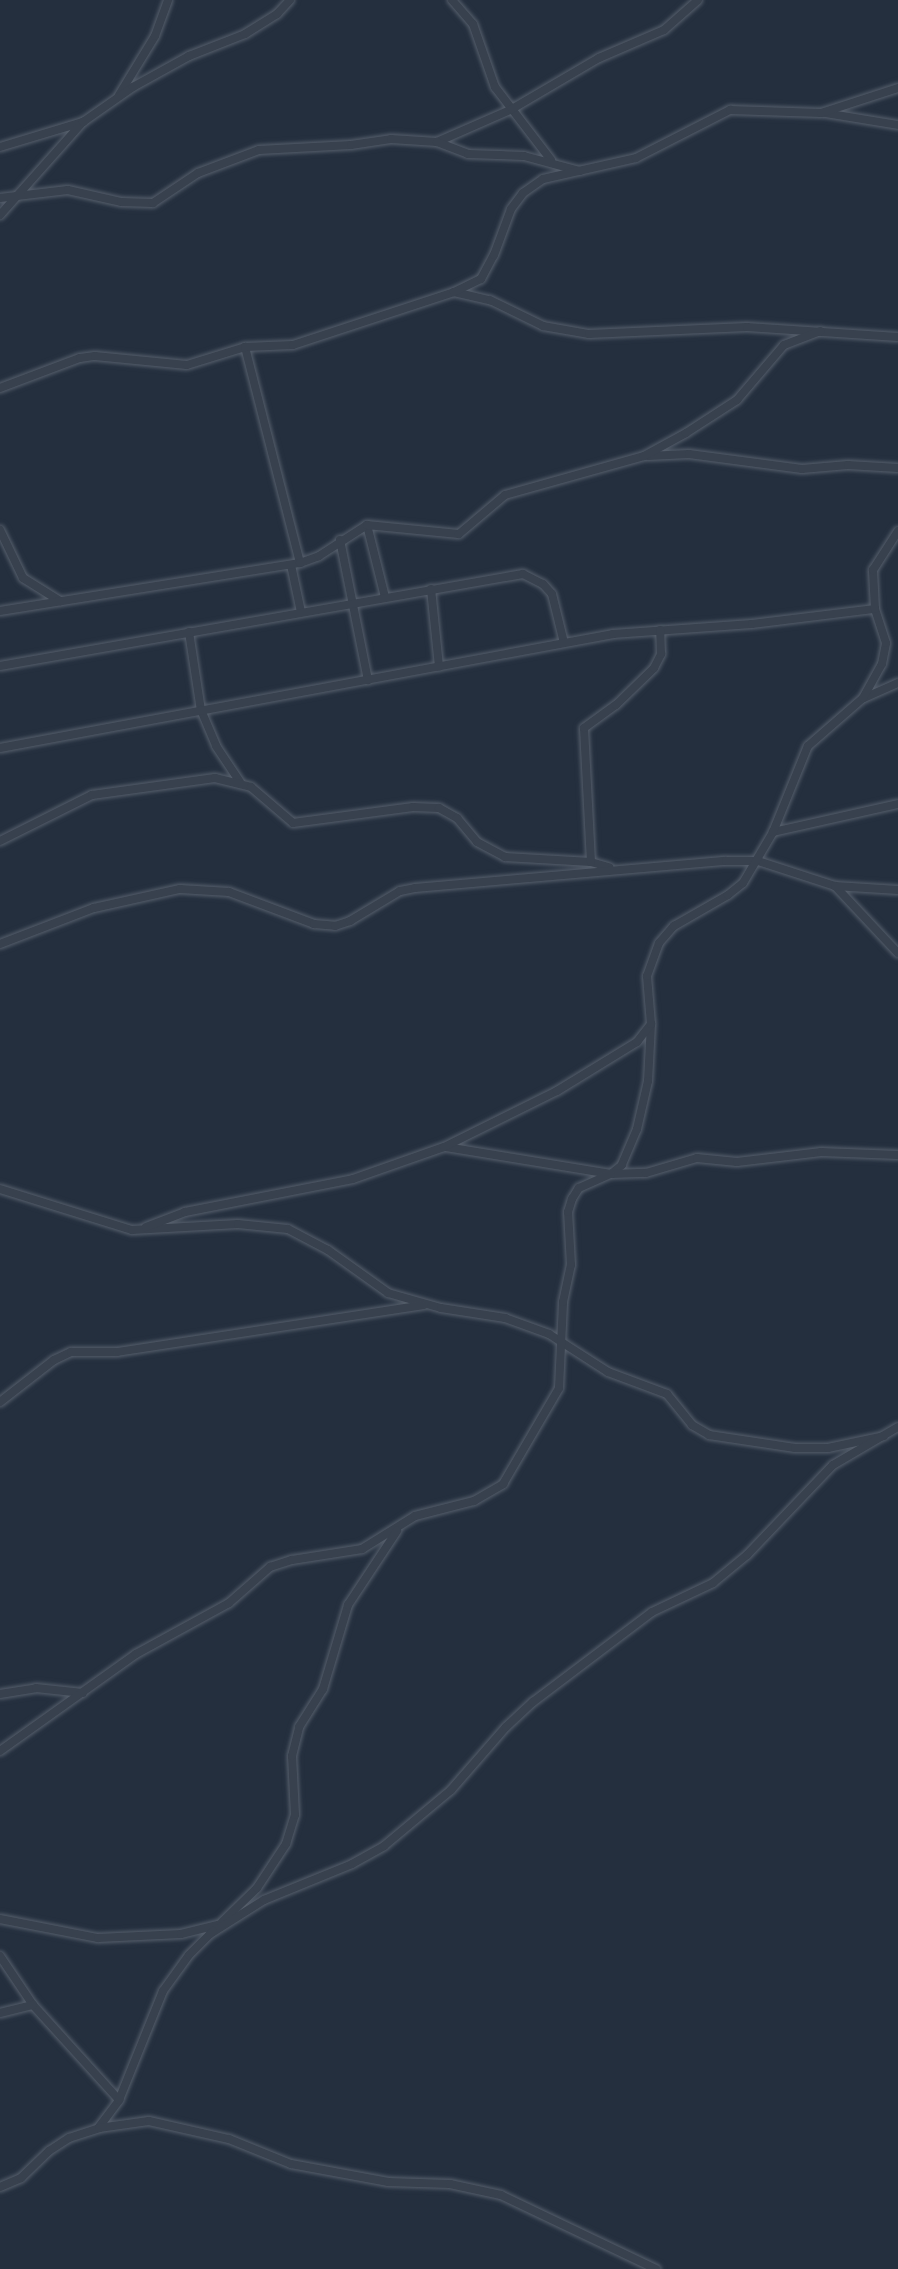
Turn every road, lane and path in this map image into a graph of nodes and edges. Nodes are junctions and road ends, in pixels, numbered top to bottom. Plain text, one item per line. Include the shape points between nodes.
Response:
1 (168, 0) edge
2 (290, 0) edge
3 (452, 0) edge
4 (698, 0) edge
5 (898, 88) edge
6 (116, 99) junction
7 (512, 109) junction
8 (821, 113) junction
9 (83, 122) junction
10 (898, 125) edge
11 (437, 142) junction
12 (0, 147) edge
13 (556, 164) junction
14 (581, 172) junction
15 (21, 195) junction
16 (0, 198) edge
17 (0, 215) edge
18 (454, 292) junction
19 (820, 331) junction
20 (898, 337) edge
21 (245, 347) junction
22 (0, 388) edge
23 (644, 456) junction
24 (898, 468) edge
25 (367, 525) junction
26 (0, 530) edge
27 (898, 531) edge
28 (340, 540) junction
29 (296, 564) junction
30 (431, 588) junction
31 (385, 597) junction
32 (60, 601) junction
33 (353, 602) junction
34 (875, 609) junction
35 (0, 611) edge
36 (301, 612) junction
37 (660, 630) junction
38 (189, 632) junction
39 (564, 643) junction
40 (0, 666) edge
41 (439, 667) junction
42 (368, 680) junction
43 (898, 683) edge
44 (863, 698) junction
45 (201, 710) junction
46 (0, 748) edge
47 (240, 782) junction
48 (898, 804) edge
49 (773, 832) junction
50 (0, 841) edge
51 (758, 861) junction
52 (591, 862) junction
53 (612, 868) junction
54 (835, 886) junction
55 (898, 890) edge
56 (0, 944) edge
57 (898, 954) edge
58 (651, 1024) junction
59 (444, 1147) junction
60 (898, 1155) edge
61 (611, 1174) junction
62 (2, 1188) edge
63 (146, 1227) junction
64 (427, 1304) junction
65 (561, 1340) junction
66 (0, 1402) edge
67 (898, 1427) edge
68 (884, 1436) junction
69 (403, 1524) junction
70 (0, 1694) edge
71 (83, 1694) junction
72 (0, 1751) edge
73 (0, 1919) edge
74 (221, 1924) junction
75 (210, 1934) junction
76 (0, 1956) edge
77 (33, 2005) junction
78 (0, 2013) edge
79 (119, 2100) junction
80 (99, 2128) junction
81 (0, 2187) edge
82 (656, 2269) edge

1 - 6 street via 155,36
2 - 6 street via 277,14 245,34 189,56
3 - 7 street via 473,24 495,87
4 - 7 street via 664,30 599,58
5 - 8 street
6 - 9 street
7 - 11 street
7 - 13 street via 541,151
8 - 10 street
8 - 14 street via 729,110 636,158
9 - 12 street
9 - 15 street
11 - 13 street via 468,154 524,156
11 - 15 street via 392,139 259,150 198,173 153,203 121,202 68,190
13 - 14 street
14 - 18 street via 543,179 523,193 506,217 489,268 481,279
15 - 16 street
15 - 17 street
18 - 19 street via 490,300 543,326 589,334 747,327
18 - 21 street via 293,345
19 - 20 street
19 - 23 street via 784,345 737,399
21 - 22 street via 187,365 80,358
21 - 29 street
23 - 24 street via 689,454 802,469 859,465
23 - 25 street via 514,492 496,501 474,525 459,534
25 - 28 street
25 - 31 street
26 - 32 street via 23,578
27 - 34 street via 873,570
28 - 29 street via 319,556
28 - 33 street
29 - 32 street
29 - 36 street
30 - 31 street
30 - 39 street via 523,574 534,578 552,594
30 - 41 street
31 - 33 street
32 - 35 street
33 - 36 street
33 - 42 street
34 - 37 street
34 - 44 street via 885,633 885,654
36 - 38 street
37 - 39 street
37 - 52 street via 661,654 654,668 616,705 584,728
38 - 40 street
38 - 45 street
39 - 41 street
41 - 42 street
42 - 45 street
43 - 44 street
44 - 49 street via 808,746
45 - 46 street
45 - 47 street via 216,746
47 - 50 street via 214,778 186,780 92,795
47 - 52 street via 292,823 413,807 439,808 457,818 477,842 505,858
48 - 49 street
49 - 51 street
51 - 53 street
51 - 54 street
51 - 58 street via 743,883 674,926 659,943 648,963
52 - 53 street
53 - 56 street via 400,891 335,926 314,924 229,892 180,889 94,908
54 - 55 street
54 - 57 street
58 - 59 street via 637,1042 602,1065
58 - 61 street via 648,1081 637,1129 622,1165
59 - 61 street
59 - 63 street via 353,1179 185,1212
60 - 61 street via 821,1152 737,1162 697,1158 646,1173
61 - 65 street via 579,1188 568,1212 571,1265 562,1302
62 - 63 street via 115,1226 132,1230
63 - 64 street via 249,1225 288,1229 328,1250 388,1293
64 - 65 street via 525,1323
64 - 66 street via 117,1352 71,1352 54,1360
65 - 68 street via 608,1372 668,1394 692,1425 708,1435 806,1448 828,1448
65 - 69 street via 559,1388 503,1484 474,1501 435,1508
67 - 68 street
68 - 75 street via 833,1465 720,1578 642,1618 533,1702 452,1790 384,1846 352,1864 264,1900
69 - 71 street via 362,1549 292,1560 270,1568 229,1603 136,1654
69 - 74 street via 348,1605 323,1689 299,1727 292,1756 295,1815 286,1844 257,1888
70 - 71 street via 36,1688
71 - 72 street
73 - 74 street via 98,1938 181,1934
74 - 75 street
75 - 79 street via 163,1991
76 - 77 street
77 - 78 street
77 - 79 street
79 - 80 street
80 - 81 street via 59,2144 21,2178
80 - 82 street via 139,2121 161,2122 239,2142 291,2164 388,2182 450,2184 489,2192 513,2199

